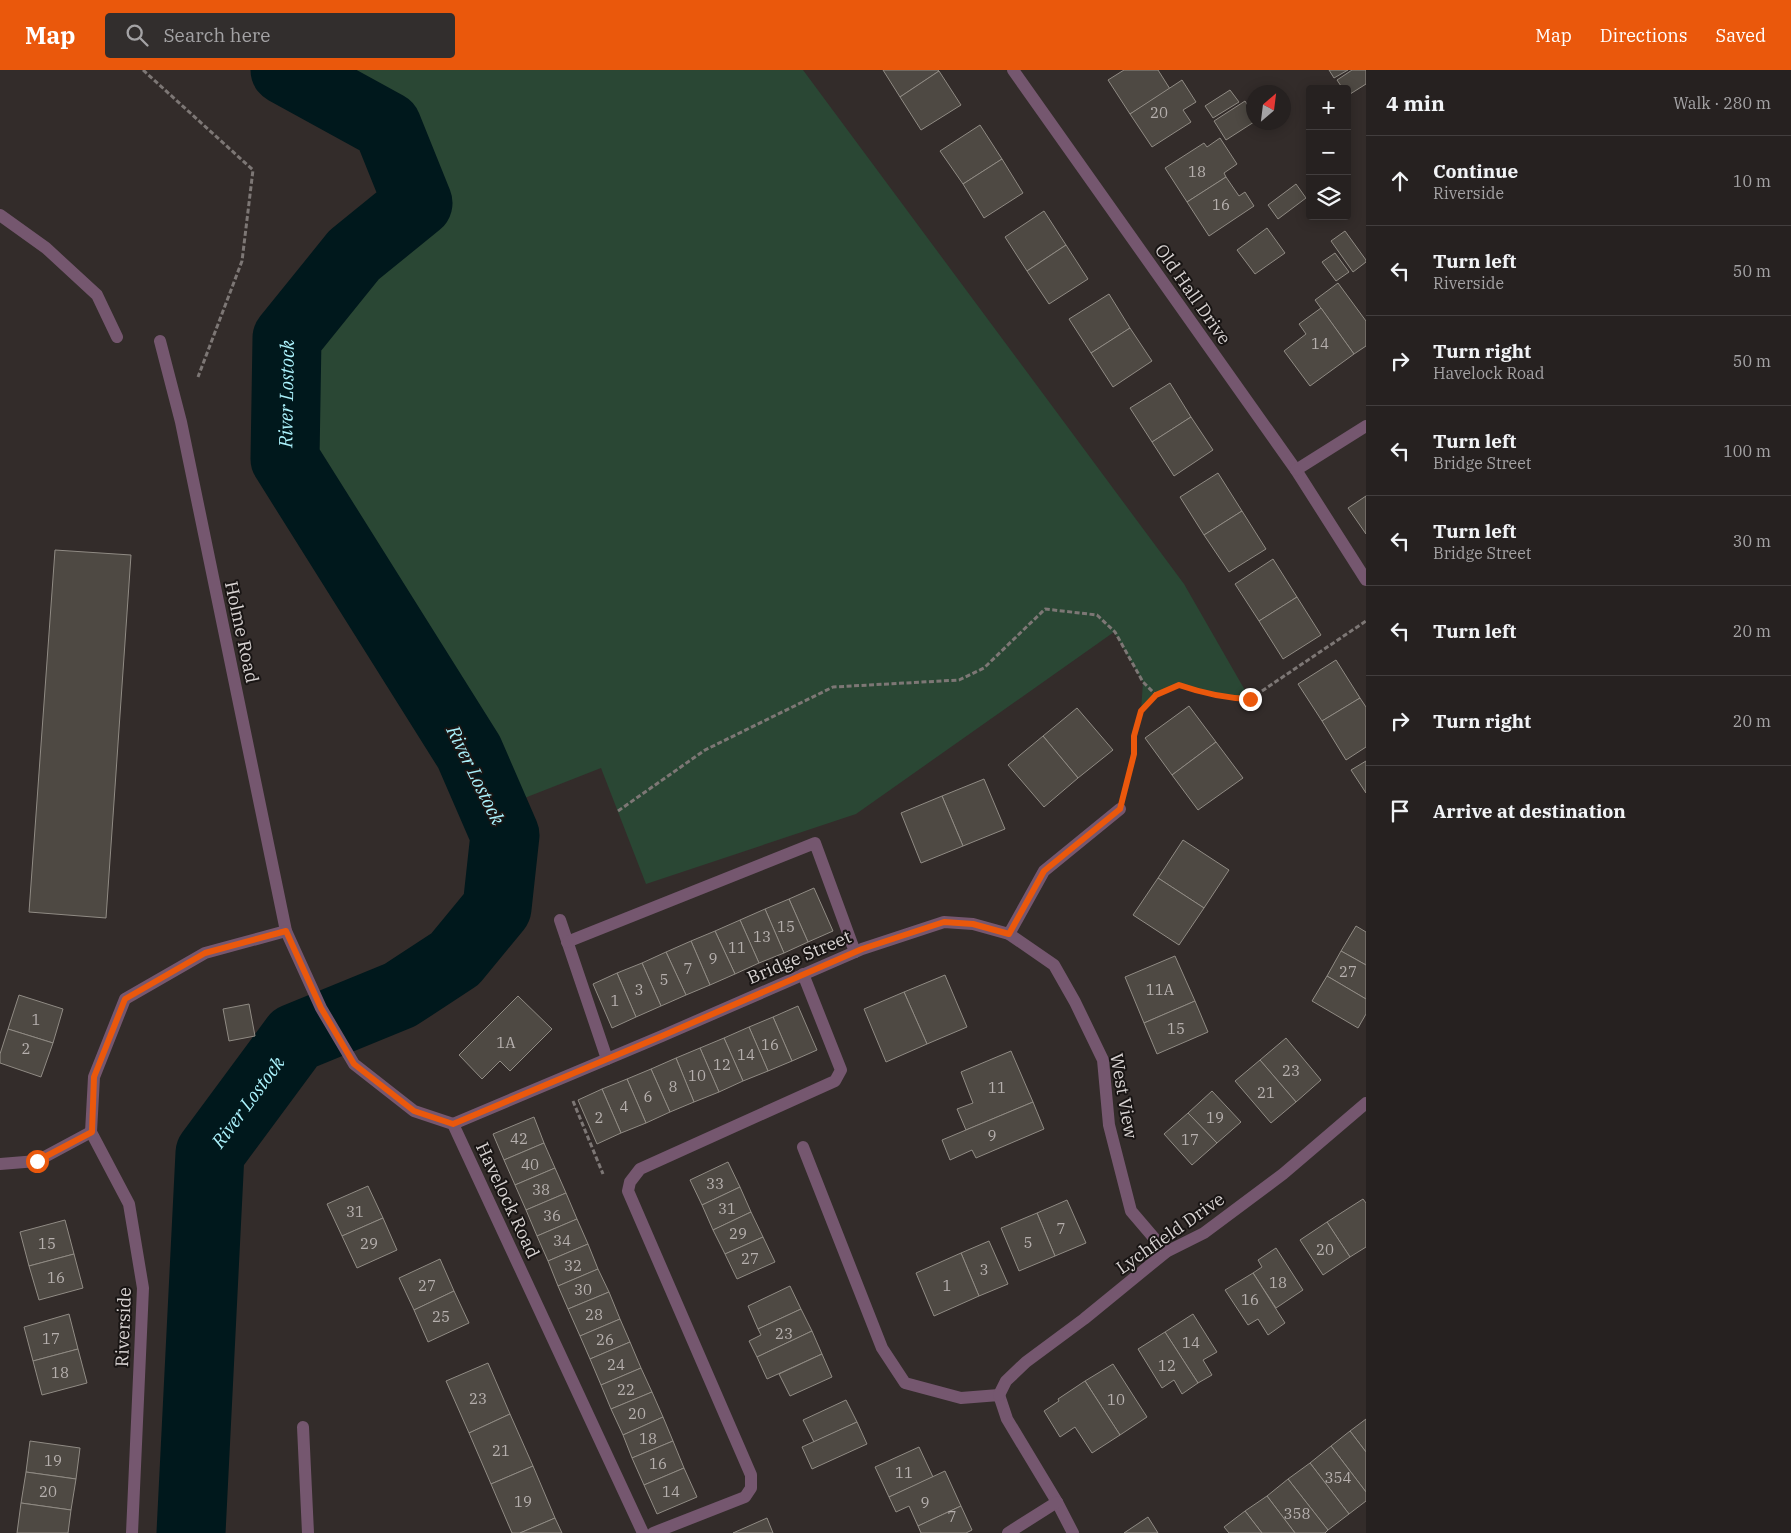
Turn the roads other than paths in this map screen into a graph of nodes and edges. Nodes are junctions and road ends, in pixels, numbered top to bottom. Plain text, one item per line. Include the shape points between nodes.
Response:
1 (1013, 70) edge
2 (0, 215) edge
3 (117, 337) dead end
4 (160, 341) dead end
5 (1366, 426) edge
6 (1296, 470) junction
7 (1366, 580) edge
8 (1120, 809) road end
9 (560, 920) dead end
10 (286, 931) junction
11 (1009, 934) junction
12 (567, 942) junction
13 (855, 952) junction
14 (803, 974) junction
15 (607, 1060) junction
16 (1366, 1103) edge
17 (453, 1124) junction
18 (92, 1132) junction
19 (803, 1147) dead end
20 (0, 1164) edge
21 (1166, 1252) junction
22 (999, 1395) junction
23 (303, 1427) dead end
24 (1057, 1502) junction
25 (132, 1533) edge
26 (308, 1533) edge
27 (644, 1533) edge
28 (653, 1533) edge
29 (1008, 1533) edge
30 (1074, 1533) edge

1 - 6 street, Old Hall Drive
2 - 3 street via 46,248 97,295
4 - 10 street, Holme Road via 181,422
5 - 6 street
6 - 7 street, Old Hall Drive
8 - 11 street via 1044,871
9 - 12 street
10 - 17 street via 321,1008 354,1064 414,1111
10 - 18 street, Riverside via 205,953 125,999 94,1077
11 - 13 street, Bridge Street via 973,924 944,922
11 - 21 street, West View via 1054,965 1104,1060 1109,1125 1131,1211
12 - 13 street via 815,843
12 - 15 street
13 - 14 street, Bridge Street
14 - 15 street, Bridge Street
14 - 28 street via 841,1070 835,1081 640,1169 630,1182 628,1192 751,1475 751,1488 745,1497
15 - 17 street, Bridge Street
16 - 21 street, Lychfield Drive via 1283,1174 1204,1233
17 - 27 street, Havelock Road
18 - 20 street via 37,1161
18 - 25 street, Riverside via 129,1204 144,1288
19 - 22 street via 882,1348 905,1382 961,1398
21 - 22 street, Lychfield Drive via 1026,1362 1006,1381
22 - 24 street via 1008,1419
23 - 26 street
24 - 29 street
24 - 30 street

